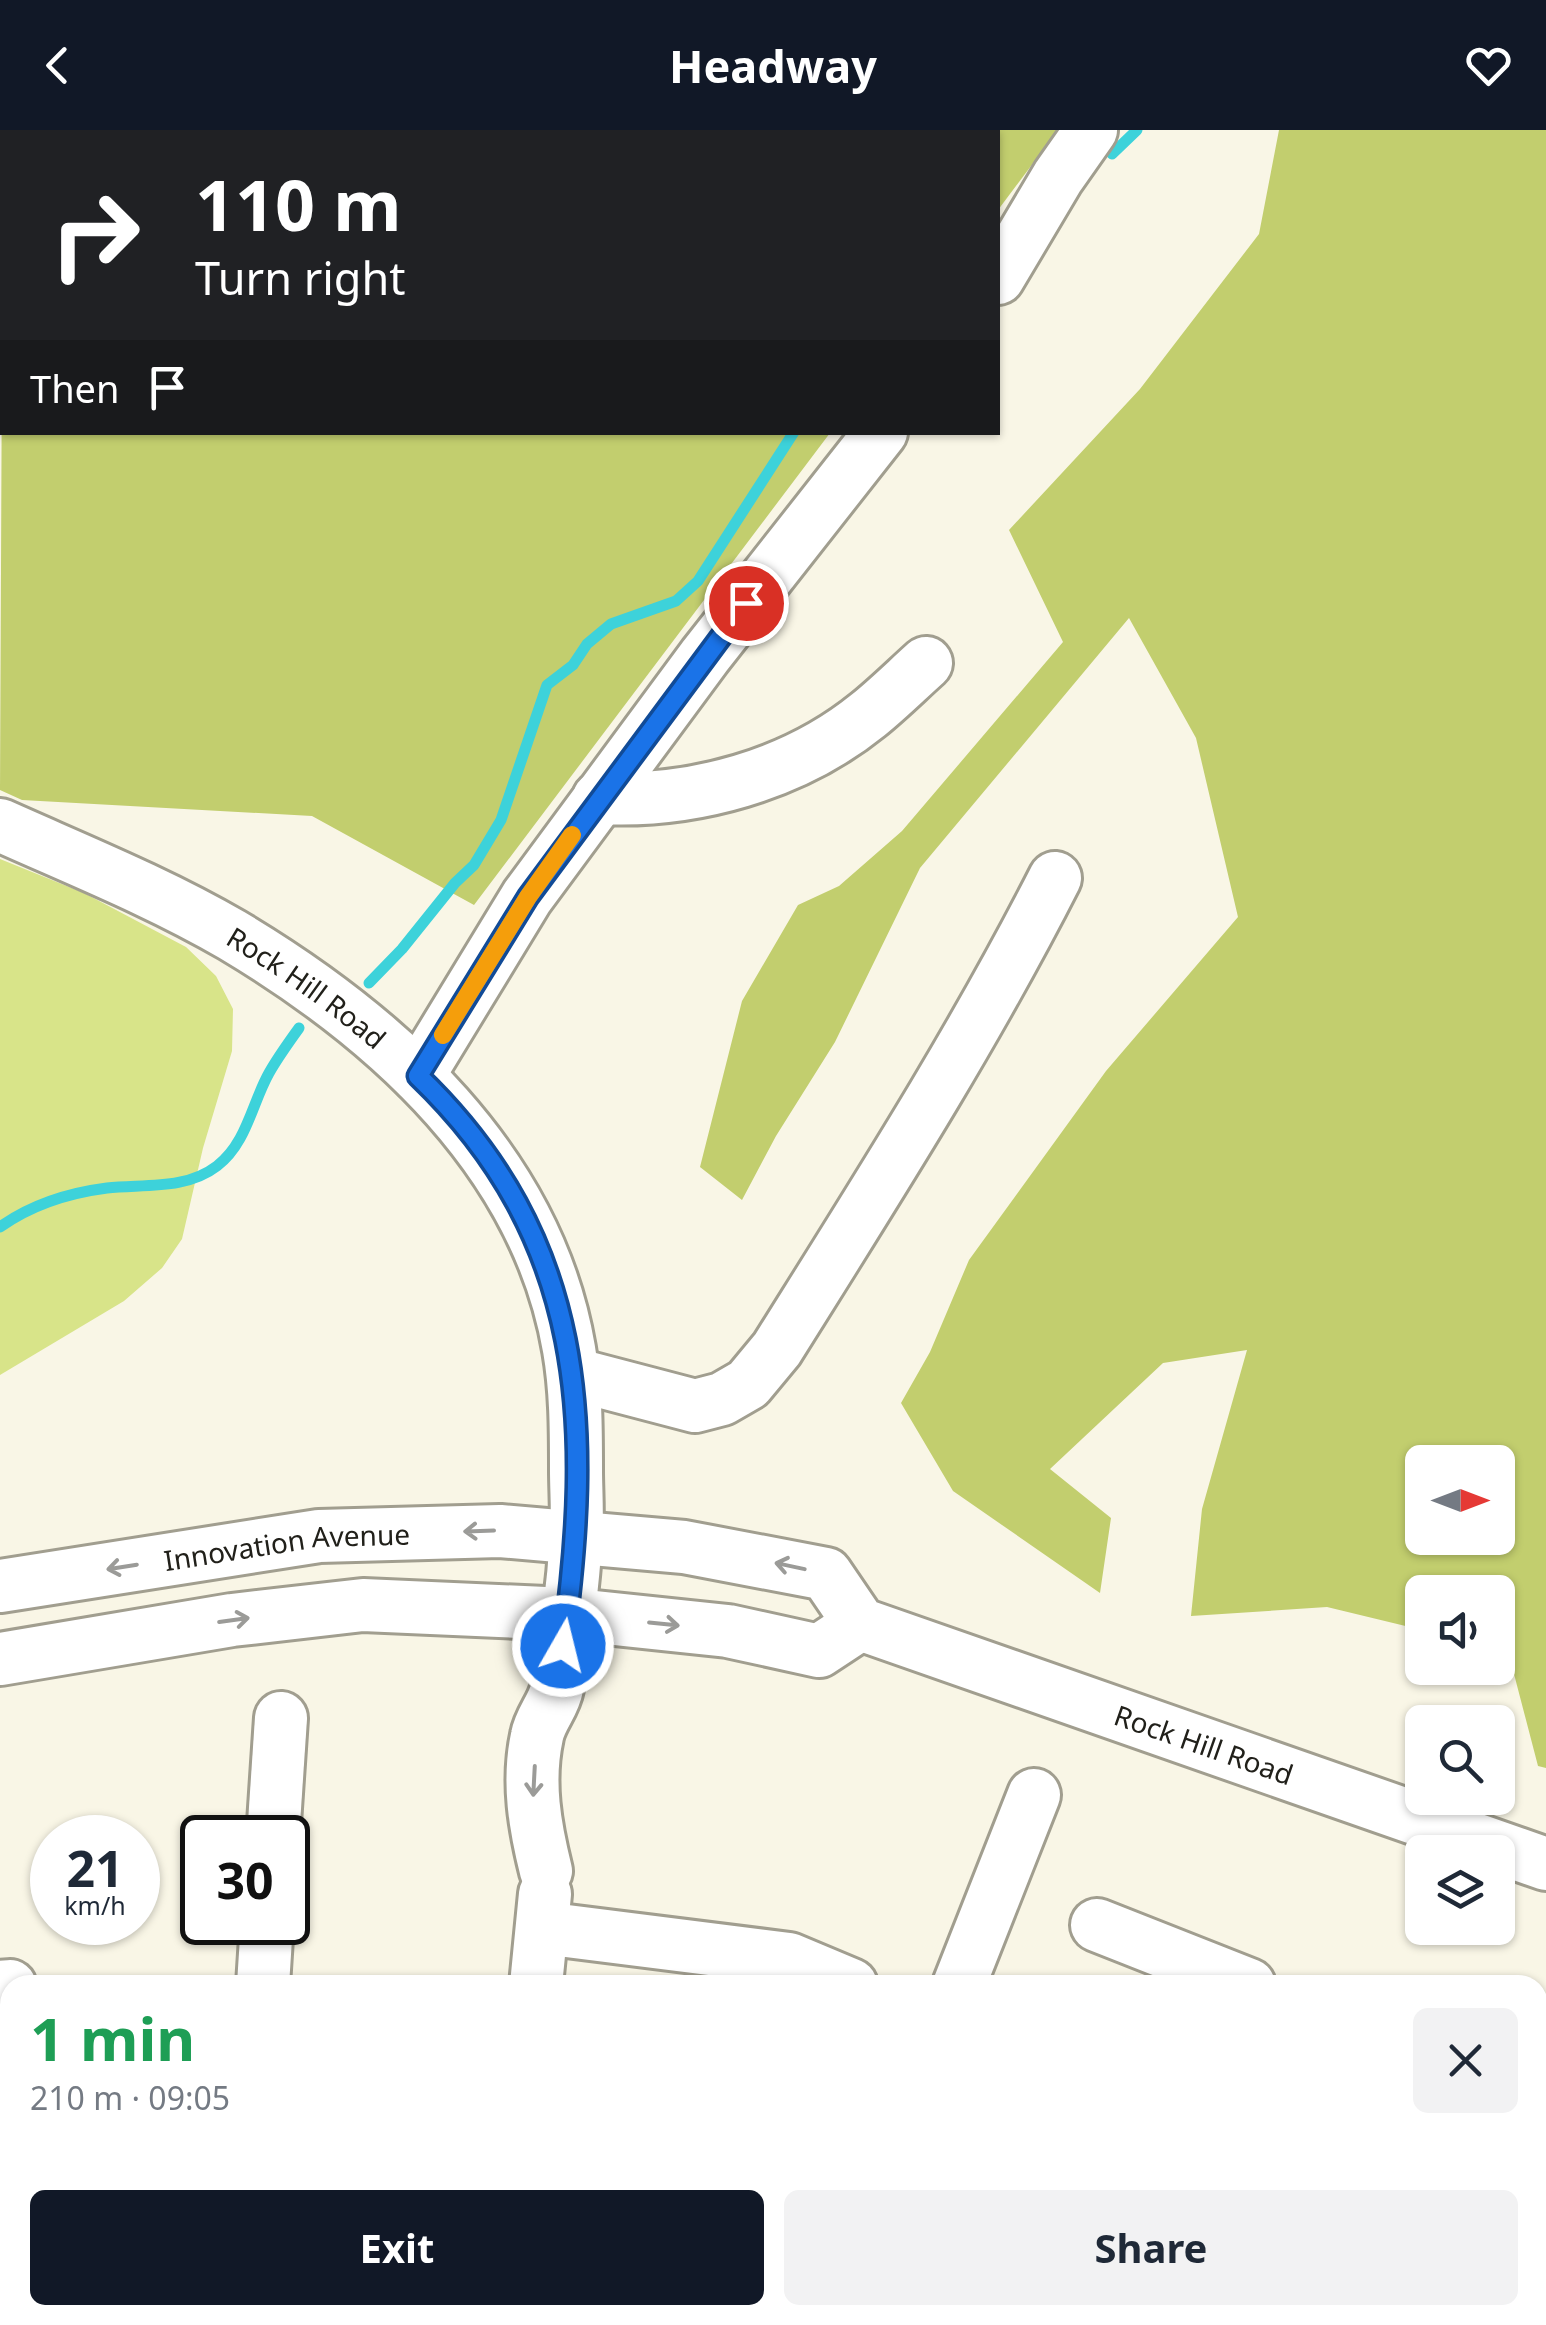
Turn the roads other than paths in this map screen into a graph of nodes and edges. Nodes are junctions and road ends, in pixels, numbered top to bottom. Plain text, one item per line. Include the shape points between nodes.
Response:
1 (1092, 130) edge
2 (1000, 275) edge
3 (879, 435) edge
4 (926, 663) dead end
5 (599, 798) junction
6 (0, 825) edge
7 (1055, 878) dead end
8 (418, 1076) junction
9 (573, 1374) junction
10 (577, 1536) junction
11 (0, 1586) edge
12 (567, 1614) junction
13 (860, 1624) junction
14 (0, 1660) edge
15 (282, 1718) dead end
16 (1034, 1795) dead end
17 (275, 1815) edge
18 (1546, 1864) edge
19 (1097, 1925) dead end
20 (543, 1928) junction
21 (266, 1945) edge
22 (264, 1975) edge
23 (537, 1975) edge
24 (823, 1975) edge
25 (963, 1975) edge
26 (1224, 1975) edge

1 - 2 street
3 - 5 street
4 - 5 street via 866,717 799,758 725,786 667,798
5 - 8 street via 528,897
6 - 8 street, Rock Hill Road via 230,934 316,988
7 - 9 street via 937,1093 777,1349 748,1384 695,1406
8 - 9 street, Rock Hill Road via 475,1136 510,1190 553,1285
9 - 10 street, Rock Hill Road
10 -> 11 street, Innovation Avenue via 319,1536
10 - 12 street, Rock Hill Road
13 -> 10 street via 826,1574 684,1547
12 -> 13 street via 728,1631 819,1651
14 -> 12 street via 363,1605
12 - 20 street, Rock Hill Road via 556,1693 571,1748 568,1812 546,1870
13 - 18 street, Rock Hill Road
15 - 17 street
16 - 25 street
19 - 26 street
20 - 23 street
20 - 24 street via 789,1959
21 - 22 street

